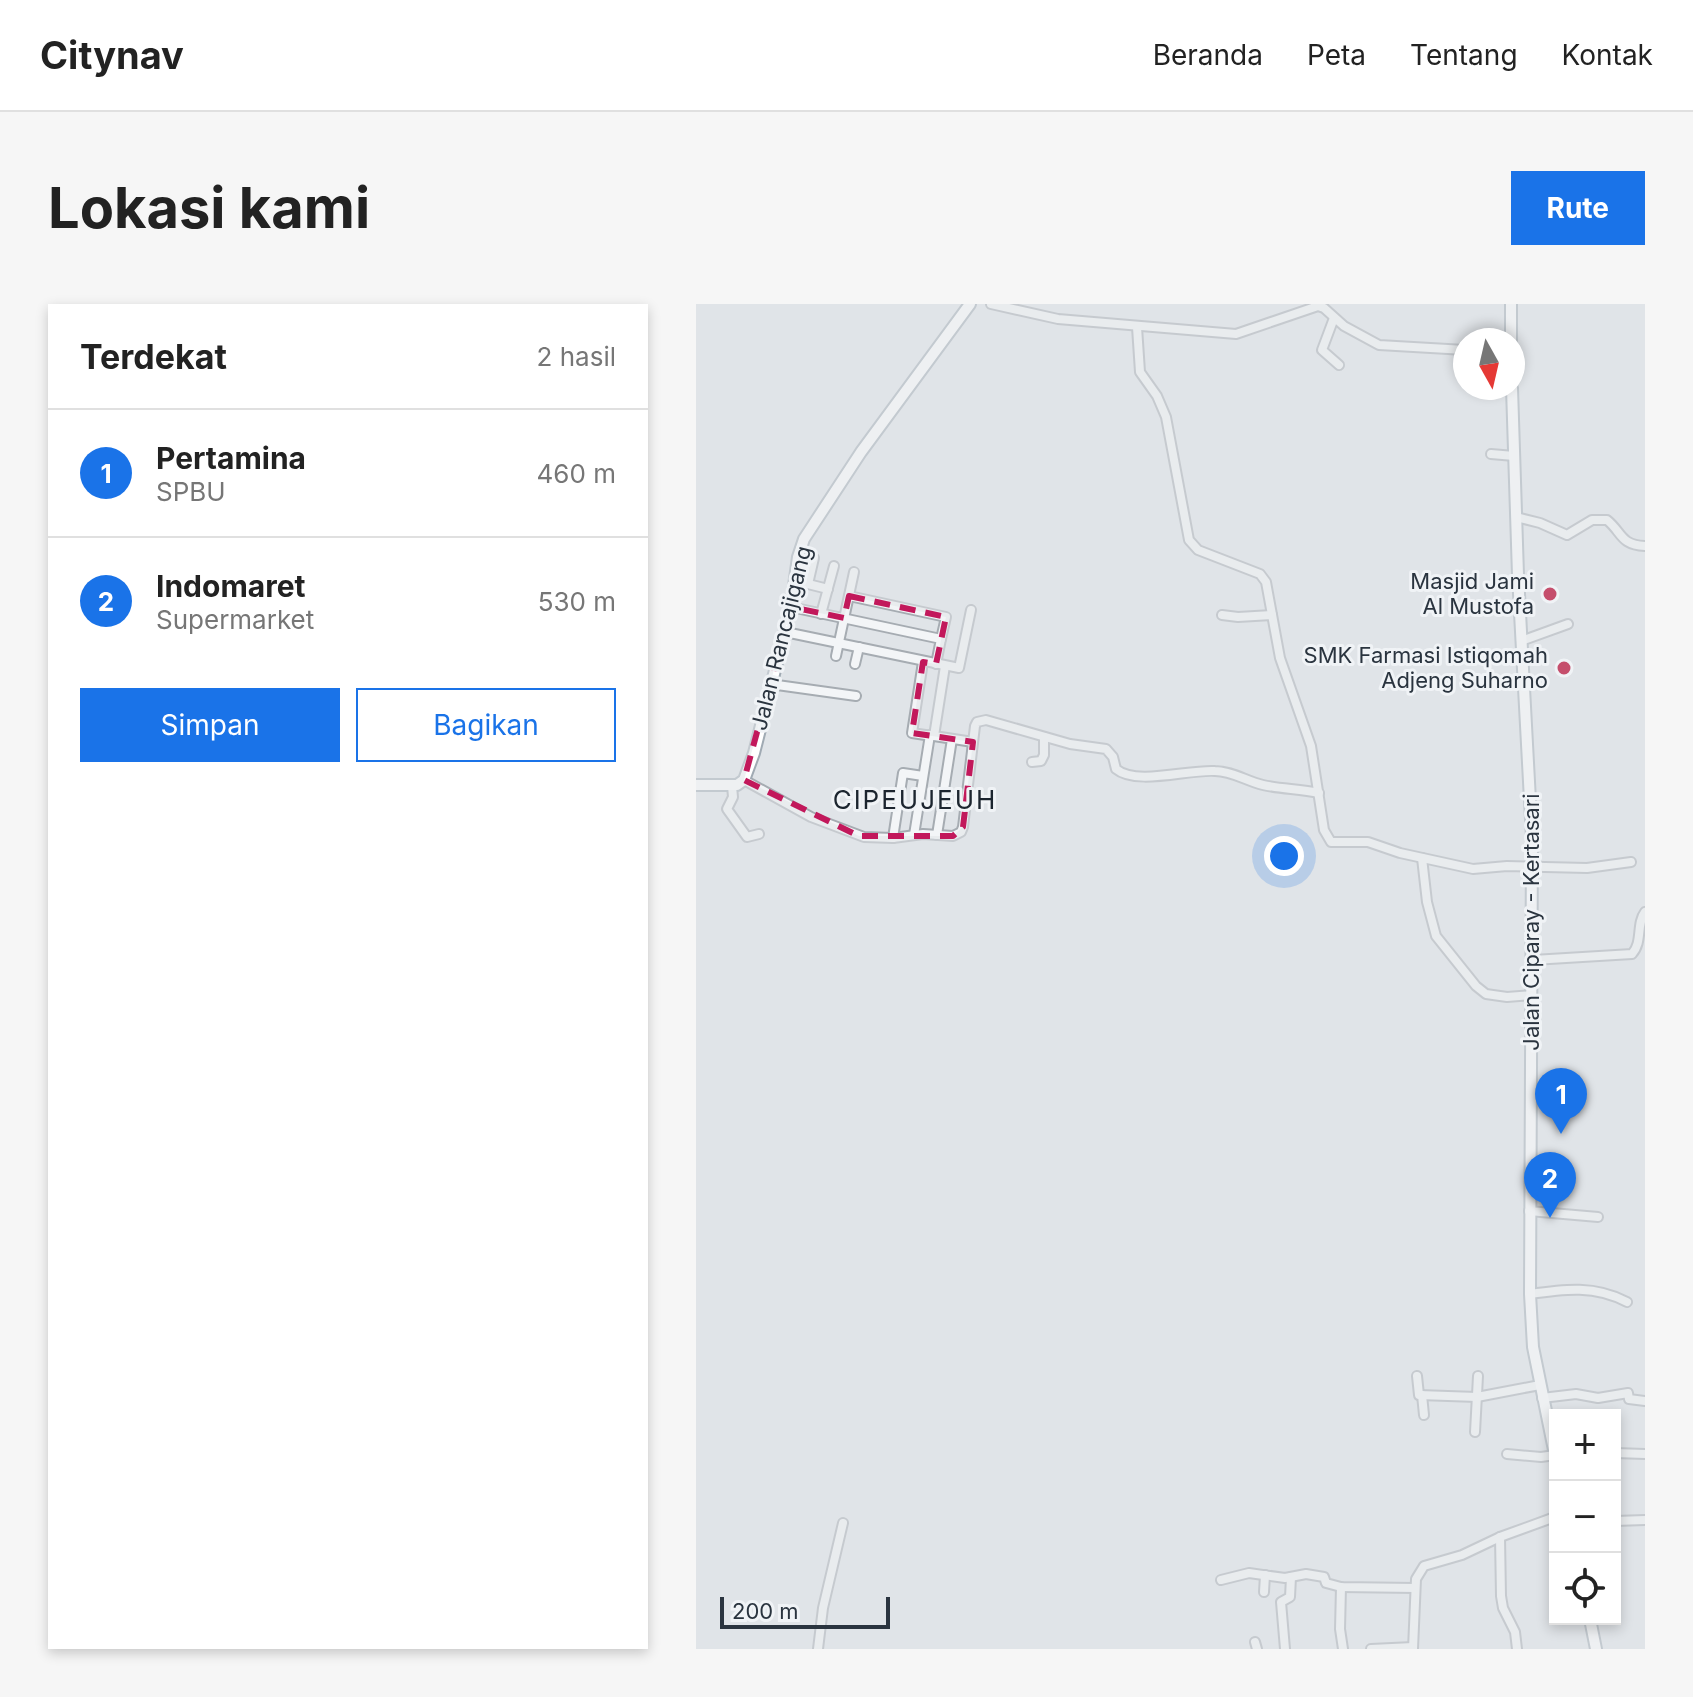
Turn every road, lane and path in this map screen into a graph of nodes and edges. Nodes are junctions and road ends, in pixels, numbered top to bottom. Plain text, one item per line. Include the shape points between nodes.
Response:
1 (970, 304) edge
2 (991, 304) edge
3 (1511, 304) edge
4 (1334, 318) junction
5 (1137, 327) junction
6 (1511, 328) edge
7 (1453, 349) edge
8 (1339, 365) dead end
9 (1512, 400) edge
10 (1491, 454) dead end
11 (1514, 456) junction
12 (1516, 517) junction
13 (1645, 546) edge
14 (814, 558) dead end
15 (834, 566) dead end
16 (854, 572) dead end
17 (828, 589) junction
18 (849, 596) junction
19 (791, 607) junction
20 (971, 610) dead end
21 (821, 614) junction
22 (1222, 615) dead end
23 (1272, 615) junction
24 (844, 618) junction
25 (1568, 624) dead end
26 (790, 633) dead end
27 (816, 638) junction
28 (941, 639) junction
29 (1521, 641) junction
30 (839, 643) junction
31 (859, 647) junction
32 (814, 650) dead end
33 (836, 656) dead end
34 (923, 662) junction
35 (855, 664) dead end
36 (940, 665) junction
37 (770, 684) junction
38 (856, 696) dead end
39 (932, 736) junction
40 (1044, 737) junction
41 (952, 739) junction
42 (973, 742) junction
43 (1032, 762) dead end
44 (923, 776) junction
45 (744, 780) junction
46 (696, 785) edge
47 (732, 786) junction
48 (1319, 793) junction
49 (759, 834) dead end
50 (914, 835) junction
51 (937, 835) junction
52 (893, 838) junction
53 (1422, 858) junction
54 (1631, 862) dead end
55 (1533, 867) junction
56 (1645, 912) edge
57 (1533, 960) junction
58 (1532, 995) junction
59 (1529, 1211) junction
60 (1598, 1217) dead end
61 (1530, 1294) junction
62 (1627, 1302) dead end
63 (1417, 1376) dead end
64 (1478, 1376) dead end
65 (1540, 1385) junction
66 (1422, 1395) junction
67 (1477, 1397) junction
68 (1542, 1398) junction
69 (1645, 1401) edge
70 (1424, 1415) dead end
71 (1549, 1429) edge
72 (1475, 1432) dead end
73 (1621, 1453) edge
74 (1507, 1454) dead end
75 (1645, 1454) edge
76 (1549, 1456) edge
77 (1549, 1519) edge
78 (1645, 1520) edge
79 (1621, 1521) edge
80 (843, 1523) dead end
81 (1500, 1537) junction
82 (1265, 1575) junction
83 (1291, 1577) junction
84 (1221, 1580) dead end
85 (1341, 1587) junction
86 (1415, 1588) junction
87 (1264, 1592) dead end
88 (1591, 1625) edge
89 (1413, 1648) edge
90 (818, 1649) edge
91 (1285, 1649) edge
92 (1343, 1649) edge
93 (1371, 1649) edge
94 (1517, 1649) edge
95 (1596, 1649) edge

1 - 19 main road, Jalan Rancajigang via 810,528 798,557
2 - 5 street via 1058,319
3 - 6 main road
4 - 5 street via 1318,306 1236,334
4 - 7 street via 1379,345
4 - 8 street via 1322,350
5 - 23 street via 1140,372 1166,417 1186,535 1198,550 1260,574
9 - 11 main road, Jalan Ciparay - Kertasari
10 - 11 street
11 - 12 main road, Jalan Ciparay - Kertasari
12 - 13 street via 1567,535 1592,520 1607,520 1621,538
12 - 29 main road, Jalan Ciparay - Kertasari
14 - 17 street via 808,584
15 - 17 street
16 - 18 street
17 - 21 street
18 - 24 street
18 - 28 street via 947,613
19 - 21 street
19 - 37 main road, Jalan Rancajigang
20 - 36 street via 959,668
21 - 24 street
22 - 23 street
23 - 48 street via 1284,670 1311,746
24 - 28 street
24 - 30 street
25 - 29 street
26 - 27 street
27 - 30 street
27 - 32 street
28 - 36 street
29 - 55 main road, Jalan Ciparay - Kertasari
30 - 31 street
30 - 33 street
31 - 34 street
31 - 35 street
34 - 36 street
34 - 39 street via 912,733
36 - 39 street
37 - 38 street
37 - 45 main road, Jalan Rancajigang
39 - 41 street
39 - 44 street
40 - 42 street via 981,720
40 - 43 street via 1044,758
40 - 48 street via 1106,749 1123,775 1216,771
41 - 42 street
41 - 51 street
42 - 51 street via 963,827 953,836
44 - 50 street
44 - 52 street via 903,773
45 - 47 main road
45 - 52 street via 859,836
46 - 47 main road
47 - 49 street via 727,809 747,837
48 - 53 street via 1331,842 1368,842
50 - 51 street
50 - 52 street
53 - 55 street via 1473,869
53 - 58 street via 1436,936 1476,986 1486,994
54 - 55 street
55 - 57 main road, Jalan Ciparay - Kertasari
56 - 57 street via 1632,954
57 - 58 main road, Jalan Ciparay - Kertasari
58 - 59 main road, Jalan Ciparay - Kertasari
59 - 60 street
59 - 61 main road, Jalan Ciparay - Kertasari
61 - 62 street via 1581,1289
61 - 65 main road, Jalan Ciparay - Kertasari
63 - 66 street
64 - 67 street
65 - 67 street
65 - 68 main road, Jalan Ciparay - Kertasari
66 - 67 street
66 - 70 street
67 - 72 street
68 - 69 street via 1628,1393 1629,1399
68 - 71 main road, Jalan Ciparay - Kertasari
73 - 75 street
74 - 76 street
77 - 81 street
78 - 79 street
80 - 90 street
81 - 86 street via 1462,1555 1428,1563
81 - 94 street via 1501,1596
82 - 83 street
82 - 84 street
82 - 87 street
83 - 85 street via 1324,1577 1326,1583
83 - 91 street via 1290,1597 1281,1602
85 - 86 street
85 - 92 street
86 - 89 street
88 - 95 main road
89 - 93 street

